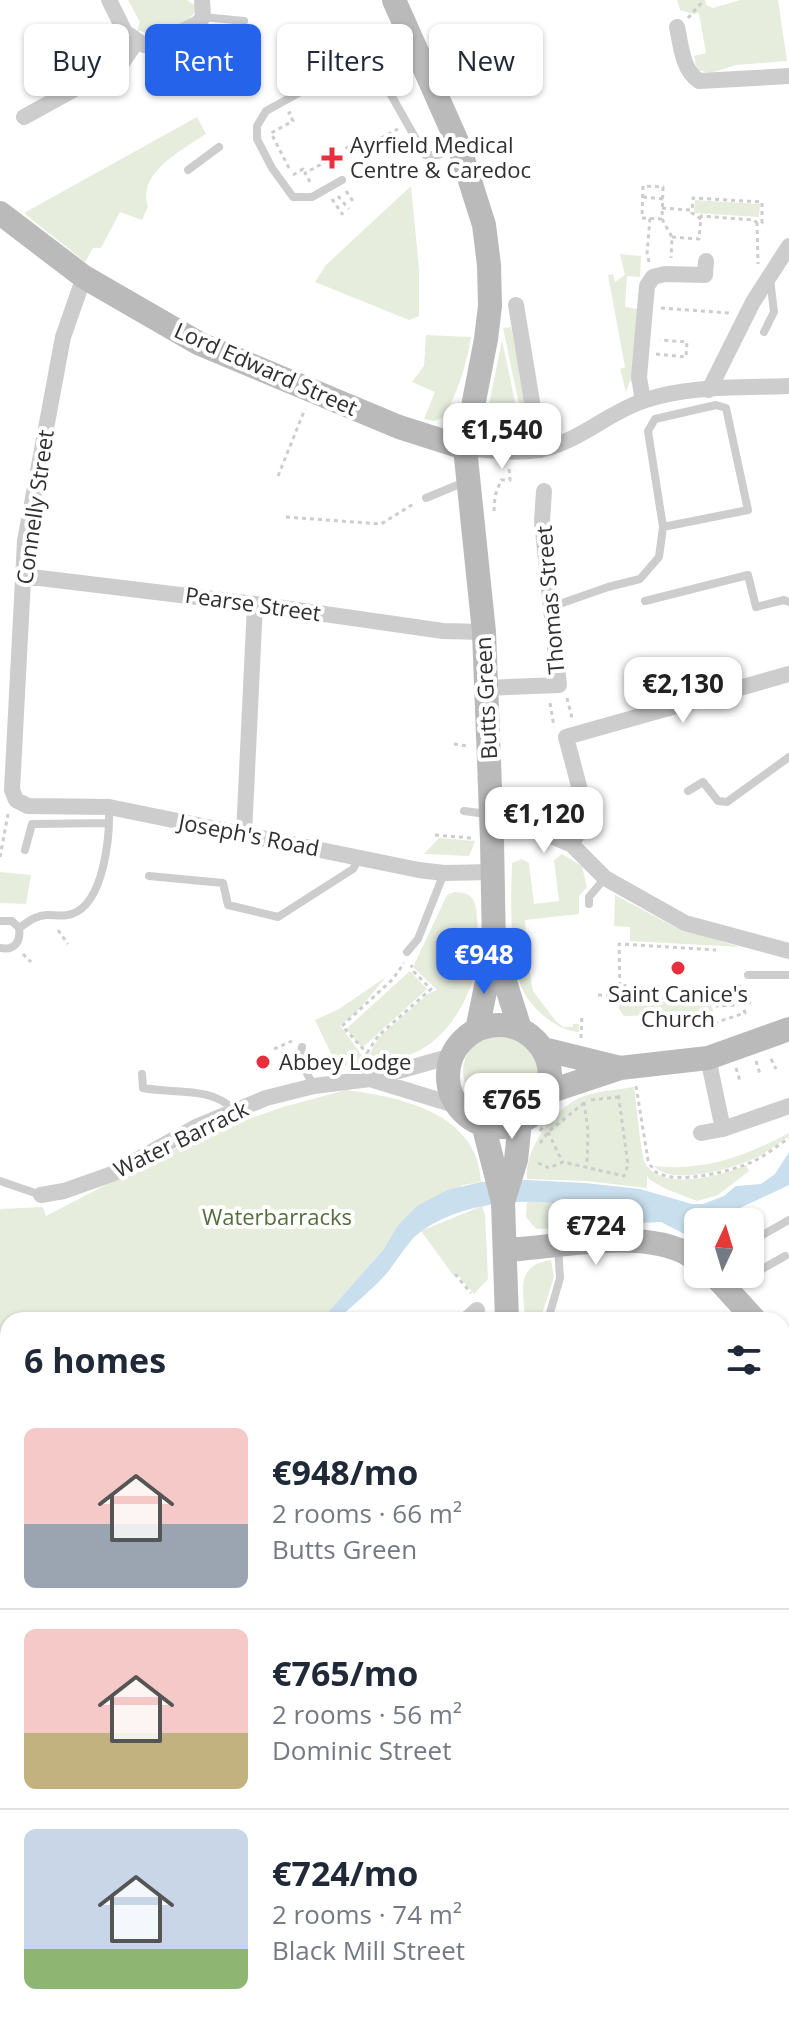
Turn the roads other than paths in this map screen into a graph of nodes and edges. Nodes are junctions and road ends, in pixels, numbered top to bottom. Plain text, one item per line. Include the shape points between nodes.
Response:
1 (109, 0) edge
2 (394, 0) edge
3 (203, 8) edge
4 (244, 21) dead end
5 (677, 27) road end
6 (136, 42) junction
7 (418, 50) junction
8 (413, 53) edge
9 (789, 76) edge
10 (293, 96) edge
11 (392, 96) edge
12 (24, 117) dead end
13 (459, 146) junction
14 (219, 147) dead end
15 (188, 170) dead end
16 (342, 180) dead end
17 (0, 213) edge
18 (789, 246) edge
19 (707, 253) road end
20 (764, 275) junction
21 (84, 277) junction
22 (516, 305) dead end
23 (764, 332) dead end
24 (789, 386) edge
25 (709, 390) junction
26 (643, 401) junction
27 (465, 448) junction
28 (540, 450) junction
29 (467, 481) junction
30 (544, 491) dead end
31 (426, 498) road end
32 (663, 527) junction
33 (23, 576) junction
34 (645, 601) dead end
35 (789, 602) edge
36 (255, 604) junction
37 (551, 607) junction
38 (484, 632) junction
39 (789, 674) edge
40 (486, 688) junction
41 (789, 757) edge
42 (688, 791) dead end
43 (14, 795) joint
44 (464, 811) dead end
45 (109, 815) junction
46 (491, 815) junction
47 (244, 834) junction
48 (572, 845) junction
49 (25, 850) dead end
50 (359, 858) junction
51 (493, 872) junction
52 (444, 873) junction
53 (149, 876) dead end
54 (605, 878) junction
55 (589, 904) dead end
56 (0, 921) edge
57 (19, 928) junction
58 (0, 948) edge
59 (494, 948) junction
60 (789, 951) edge
61 (407, 952) dead end
62 (748, 975) dead end
63 (789, 975) edge
64 (520, 1029) junction
65 (789, 1029) edge
66 (477, 1030) junction
67 (302, 1047) dead end
68 (543, 1049) junction
69 (452, 1056) junction
70 (708, 1058) junction
71 (142, 1074) dead end
72 (370, 1079) junction
73 (622, 1081) junction
74 (314, 1086) junction
75 (556, 1098) junction
76 (458, 1106) junction
77 (789, 1106) edge
78 (234, 1110) junction
79 (520, 1122) junction
80 (483, 1124) junction
81 (723, 1129) junction
82 (701, 1133) dead end
83 (514, 1165) junction
84 (0, 1181) edge
85 (41, 1195) joint
86 (789, 1220) edge
87 (764, 1234) edge
88 (558, 1246) junction
89 (505, 1250) junction
90 (684, 1252) edge
91 (785, 1256) dead end
92 (764, 1269) edge
93 (726, 1288) edge
94 (507, 1312) edge
95 (550, 1312) edge
96 (748, 1312) edge

1 - 6 street
2 - 7 street, Butts Green
3 - 4 lane
3 - 6 street via 198,23 156,45
5 - 9 street via 683,57 699,81
6 - 12 street via 122,63
7 - 8 lane
7 - 13 street, Butts Green
10 - 16 lane via 266,111 257,126 257,139 272,168 293,197 323,191
11 - 13 lane via 425,155
13 - 27 street, Butts Green via 484,225 490,291
14 - 15 lane
17 - 21 street, Lord Edward Street
18 - 20 street
19 - 26 street via 705,275 661,275 647,286 648,345 639,377
20 - 23 lane via 774,312
20 - 25 street
21 - 27 street, Lord Edward Street via 200,344 399,427
21 - 33 street, Connelly Street via 63,337
22 - 28 street
24 - 25 street
25 - 26 street
26 - 28 street
27 - 28 street
27 - 29 street, Butts Green
29 - 31 lane
29 - 38 street, Butts Green
30 - 37 street, Thomas Street
32 - 32 lane via 648,431 655,419 716,405 726,408 748,510
32 - 37 lane via 659,557 640,579
33 - 36 street, Pearse Street
33 - 43 street, Connelly Street
34 - 35 lane via 748,575 756,607
36 - 38 street, Pearse Street
36 - 47 street
37 - 40 street, Thomas Street via 559,685
38 - 40 street, Butts Green
39 - 48 street via 566,737 585,809
40 - 46 street, Butts Green
41 - 42 lane via 727,802 718,801 703,782
43 - 45 street, Joseph's Road via 28,806
44 - 46 lane
45 - 47 street, Joseph's Road
45 - 49 lane via 32,824
45 - 57 lane via 97,892 88,904 73,914 36,917
46 - 48 street
46 - 51 street, Butts Green
47 - 50 street, Joseph's Road
48 - 54 street
50 - 52 street, Joseph's Road
50 - 53 lane via 353,869 278,917 228,905 223,883
51 - 52 street, Joseph's Road
51 - 59 street, Butts Green
52 - 61 lane via 418,939
54 - 55 lane
54 - 60 street via 685,923
56 - 57 lane via 12,921
57 - 58 lane via 17,943 11,949
59 - 64 street, Butts Green
59 - 66 street, Butts Green
62 - 63 lane
64 - 66 street via 491,1025
64 - 68 street
65 - 70 street
66 - 69 street
67 - 74 lane via 300,1055
68 - 73 street
68 - 75 street
69 - 72 street, Water Barrack
69 - 76 street via 450,1091
70 - 73 street
70 - 81 street
71 - 78 lane via 143,1088 211,1094
72 - 74 street, Water Barrack
72 - 76 street, Water Barrack
73 - 75 street
74 - 78 street, Water Barrack
75 - 79 street
76 - 80 street
77 - 81 street
78 - 85 street, Water Barrack via 112,1174
79 - 80 street
79 - 83 street
80 - 83 street
81 - 82 street
83 - 89 street via 503,1208
84 - 85 lane
86 - 87 lane
88 - 89 street
88 - 90 street via 623,1241 660,1243
88 - 95 lane via 560,1278
89 - 94 street
91 - 92 lane
93 - 96 street

